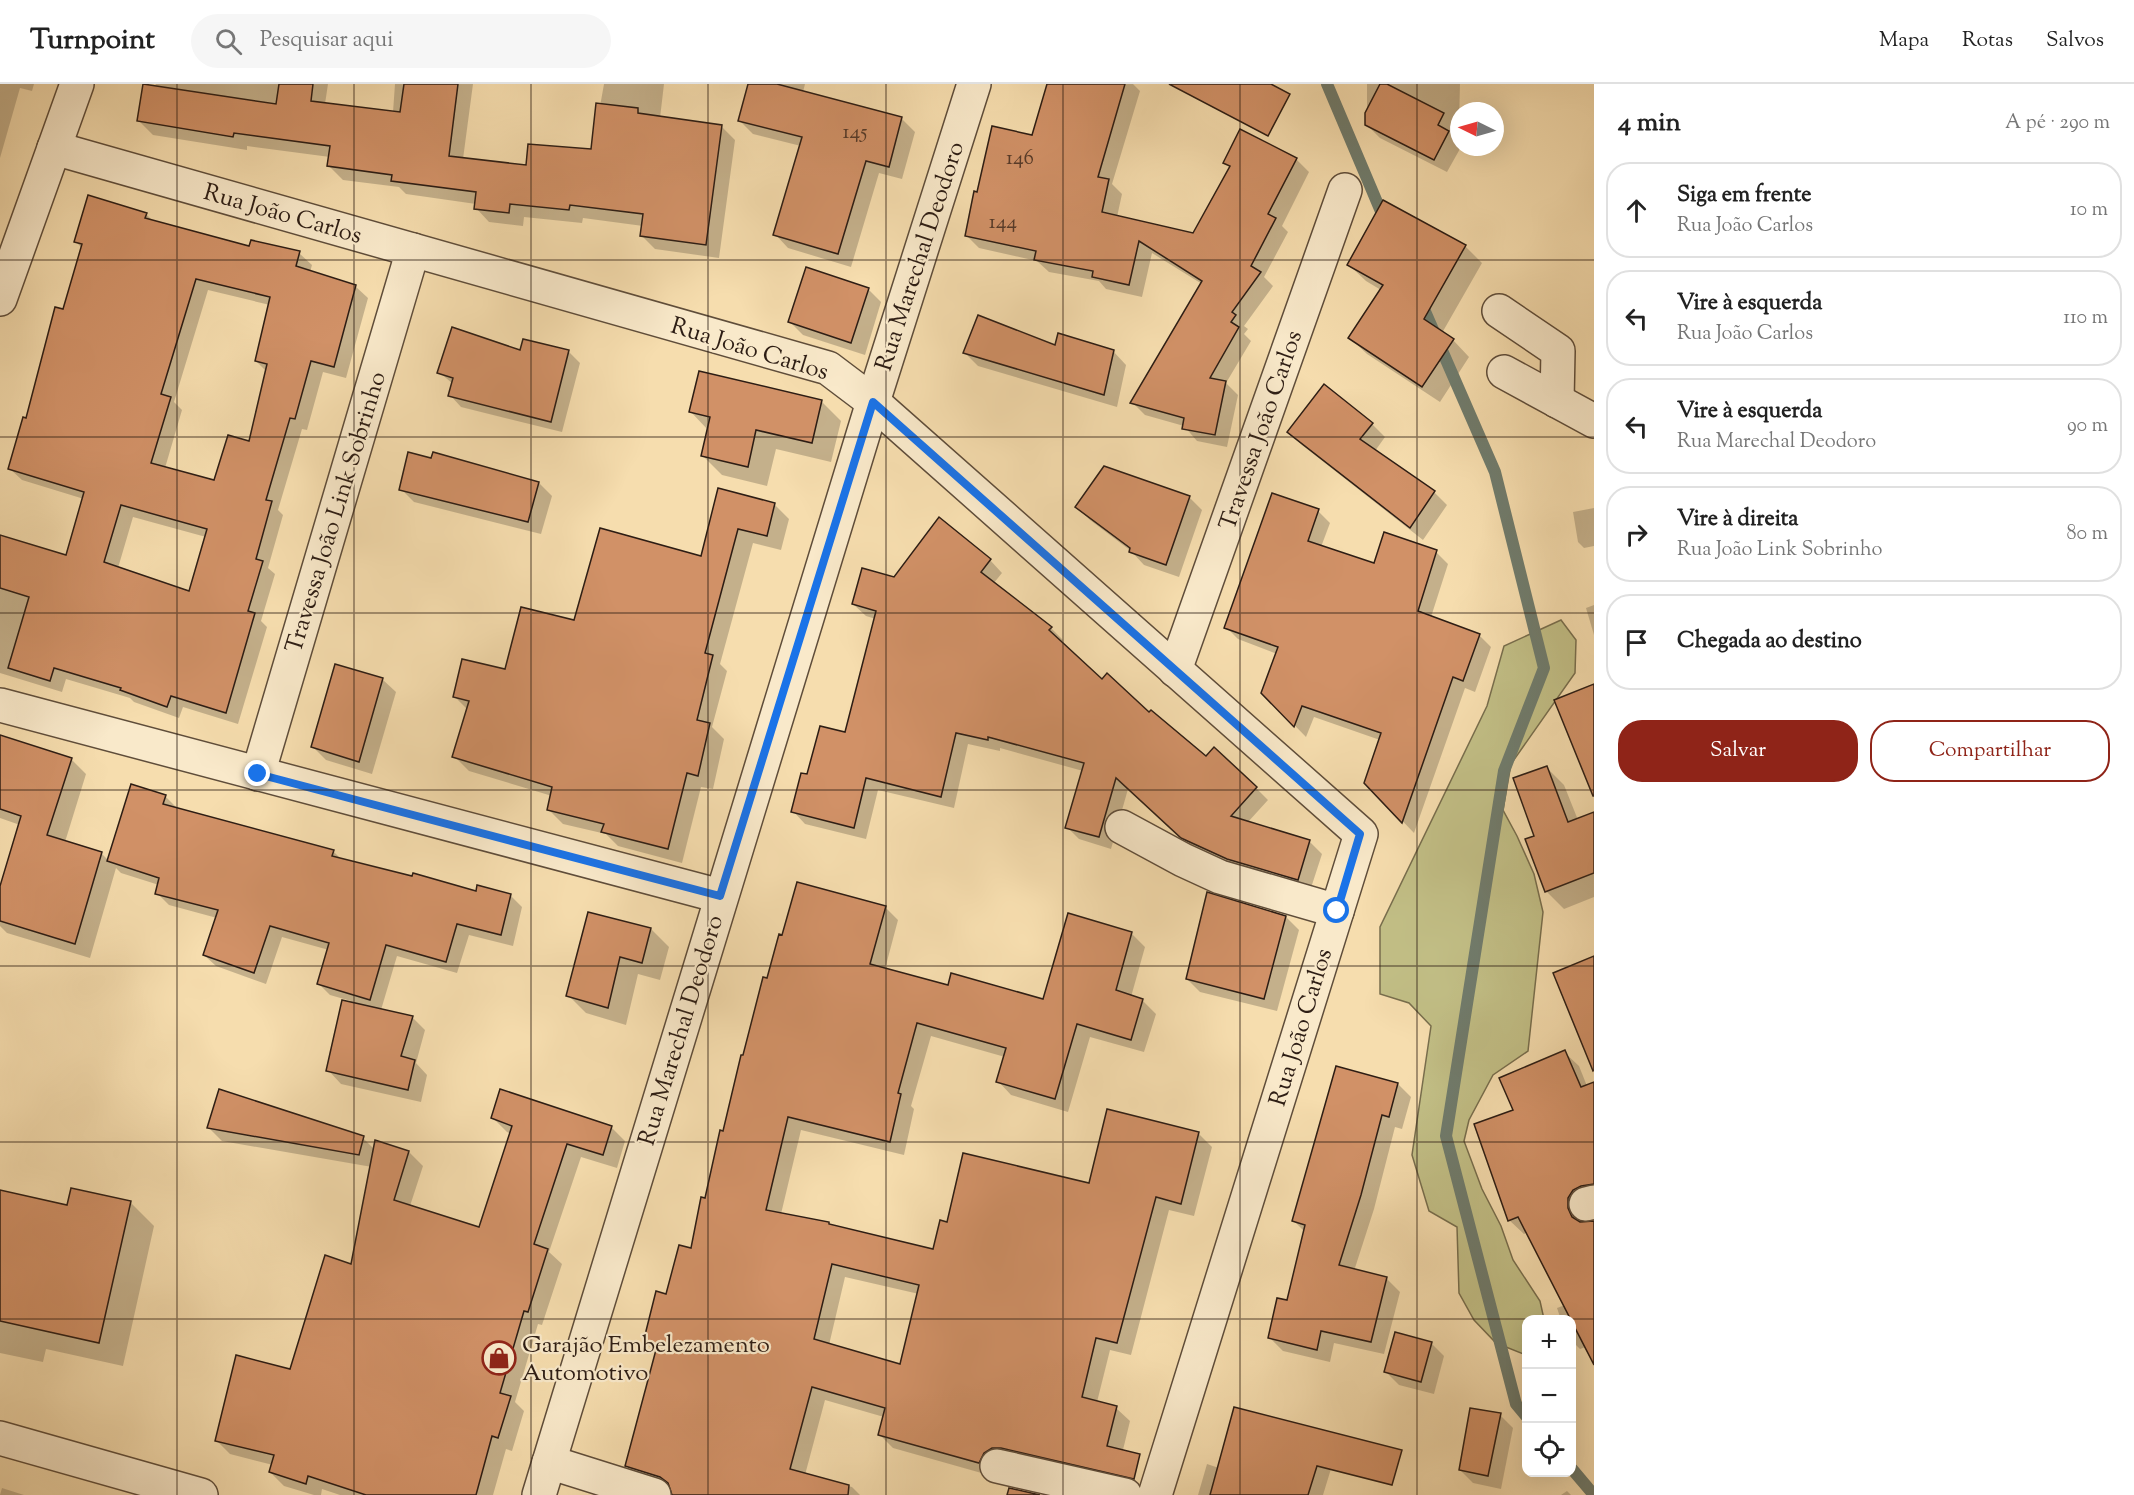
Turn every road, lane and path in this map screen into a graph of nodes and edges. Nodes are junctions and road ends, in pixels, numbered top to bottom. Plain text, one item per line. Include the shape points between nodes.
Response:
1 (77, 84) edge
2 (974, 84) edge
3 (54, 148) junction
4 (1345, 190) dead end
5 (413, 250) junction
6 (0, 299) edge
7 (1499, 310) dead end
8 (1504, 372) dead end
9 (1557, 401) junction
10 (873, 402) junction
11 (1594, 421) edge
12 (1175, 670) junction
13 (0, 705) edge
14 (258, 774) junction
15 (1122, 827) dead end
16 (720, 896) junction
17 (1337, 911) junction
18 (0, 1438) edge
19 (549, 1462) junction
20 (997, 1466) dead end
21 (201, 1495) edge
22 (539, 1495) edge
23 (654, 1495) edge
24 (1125, 1495) edge
25 (1155, 1495) edge

1 - 3 street
2 - 10 street, Rua Marechal Deodoro
3 - 5 street, Rua João Carlos
3 - 6 street
4 - 12 street, Travessa João Carlos
5 - 10 street, Rua João Carlos via 828,368
5 - 14 street, Travessa João Link Sobrinho
7 - 9 street via 1558,351
8 - 9 street
9 - 11 street
10 - 12 street, Rua João Carlos
10 - 16 street, Rua Marechal Deodoro
12 - 17 street, Rua João Carlos via 1360,834
13 - 14 street
14 - 16 street
15 - 17 street via 1220,877
16 - 19 street, Rua Marechal Deodoro
17 - 25 street, Rua João Carlos
18 - 21 street
19 - 22 street, Rua Marechal Deodoro
19 - 23 street
20 - 24 street

